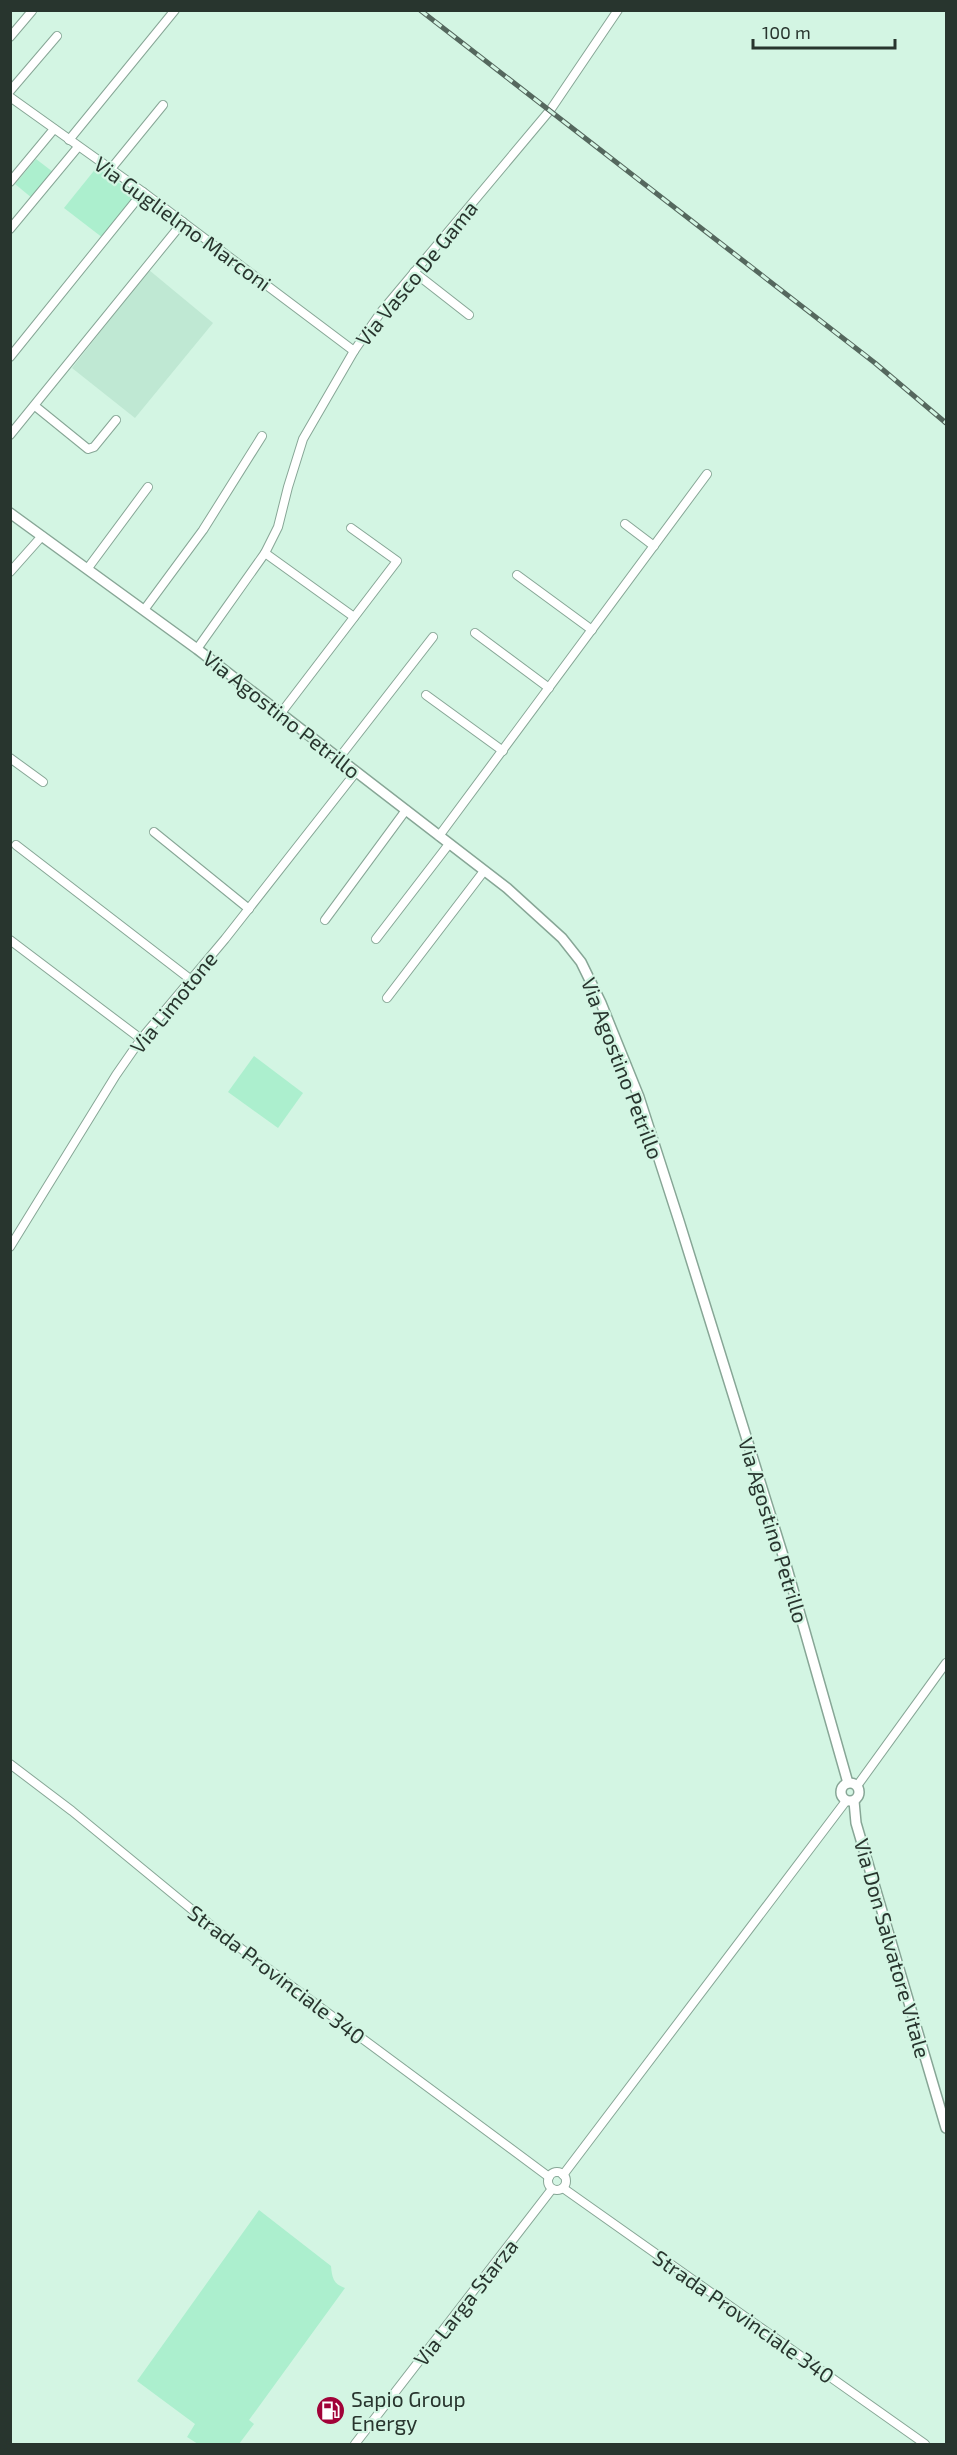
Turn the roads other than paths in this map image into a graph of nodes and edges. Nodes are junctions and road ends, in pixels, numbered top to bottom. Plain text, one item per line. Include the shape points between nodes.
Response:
1 (175, 10) edge
2 (618, 10) edge
3 (32, 11) edge
4 (57, 36) dead end
5 (10, 37) edge
6 (10, 92) edge
7 (12, 100) edge
8 (163, 105) dead end
9 (54, 129) junction
10 (69, 140) junction
11 (78, 147) junction
12 (111, 170) junction
13 (10, 182) edge
14 (143, 192) junction
15 (183, 222) junction
16 (10, 229) edge
17 (414, 272) junction
18 (469, 315) dead end
19 (354, 351) junction
20 (10, 357) edge
21 (35, 406) junction
22 (116, 420) dead end
23 (10, 435) edge
24 (262, 436) dead end
25 (707, 474) dead end
26 (148, 487) dead end
27 (10, 513) edge
28 (626, 524) dead end
29 (351, 528) dead end
30 (42, 536) junction
31 (654, 546) junction
32 (265, 554) junction
33 (88, 568) junction
34 (10, 572) edge
35 (517, 575) dead end
36 (144, 610) junction
37 (354, 617) junction
38 (592, 630) junction
39 (475, 633) dead end
40 (433, 637) dead end
41 (197, 649) junction
42 (549, 688) junction
43 (426, 695) dead end
44 (281, 713) junction
45 (503, 750) junction
46 (10, 758) edge
47 (339, 758) junction
48 (356, 772) junction
49 (43, 782) dead end
50 (406, 810) junction
51 (154, 832) dead end
52 (439, 836) junction
53 (449, 844) junction
54 (16, 845) dead end
55 (484, 871) junction
56 (249, 909) junction
57 (325, 920) dead end
58 (376, 939) dead end
59 (10, 940) edge
60 (190, 979) junction
61 (387, 998) dead end
62 (141, 1039) junction
63 (10, 1247) edge
64 (946, 1663) edge
65 (10, 1764) edge
66 (853, 1784) junction
67 (850, 1801) junction
68 (946, 2128) edge
69 (563, 2175) junction
70 (549, 2176) junction
71 (563, 2188) junction
72 (552, 2189) junction
73 (356, 2445) edge
74 (925, 2445) edge

1 - 10 street
2 - 17 street, Via Vasco De Gama via 555,104
3 - 5 street
4 - 6 street
7 - 9 street, Via Guglielmo Marconi
8 - 12 street
9 - 10 street, Via Guglielmo Marconi
9 - 13 street
10 - 11 street, Via Guglielmo Marconi
11 - 12 street, Via Guglielmo Marconi
11 - 16 street
12 - 14 street, Via Guglielmo Marconi
14 - 15 street, Via Guglielmo Marconi
14 - 20 street
15 - 19 street, Via Guglielmo Marconi
15 - 21 street
17 - 18 street
17 - 19 street, Via Vasco De Gama
19 - 32 street, Via Vasco De Gama via 303,439 278,527
21 - 22 street via 88,449
21 - 23 street
24 - 36 street via 203,530
25 - 31 street
26 - 33 street
27 - 30 street, Via Agostino Petrillo
28 - 31 street
29 - 37 street via 397,561
30 - 33 street, Via Agostino Petrillo
30 - 34 street
31 - 38 street
32 - 37 street
32 - 41 street, Via Vasco De Gama
33 - 36 street, Via Agostino Petrillo
35 - 38 street
36 - 41 street, Via Agostino Petrillo
37 - 44 street
38 - 42 street
39 - 42 street
40 - 47 street
41 - 44 street, Via Agostino Petrillo
42 - 45 street
43 - 45 street
44 - 47 street, Via Agostino Petrillo
45 - 52 street
46 - 49 street
47 - 48 street, Via Agostino Petrillo
48 - 50 street, Via Agostino Petrillo
48 - 56 street, Via Limotone
50 - 52 street, Via Agostino Petrillo
50 - 57 street
51 - 56 street
52 - 53 street, Via Agostino Petrillo
53 - 55 street, Via Agostino Petrillo
53 - 58 street
54 - 60 street
55 - 61 street
55 - 66 street, Via Agostino Petrillo via 562,938 581,962 639,1096 722,1354 844,1767
56 - 60 street, Via Limotone
59 - 62 street
60 - 62 street, Via Limotone
62 - 63 street, Via Limotone
64 - 66 street
65 - 70 street, Strada Provinciale 340 via 224,1936
66 - 67 street via 859,1794
66 - 67 street via 844,1785 841,1792
67 - 68 street, Via Don Salvatore Vitale
67 - 69 street
69 - 70 street via 555,2172
69 - 71 street
70 - 72 street
71 - 72 street
71 - 74 street, Strada Provinciale 340
72 - 73 street, Via Larga Starza

